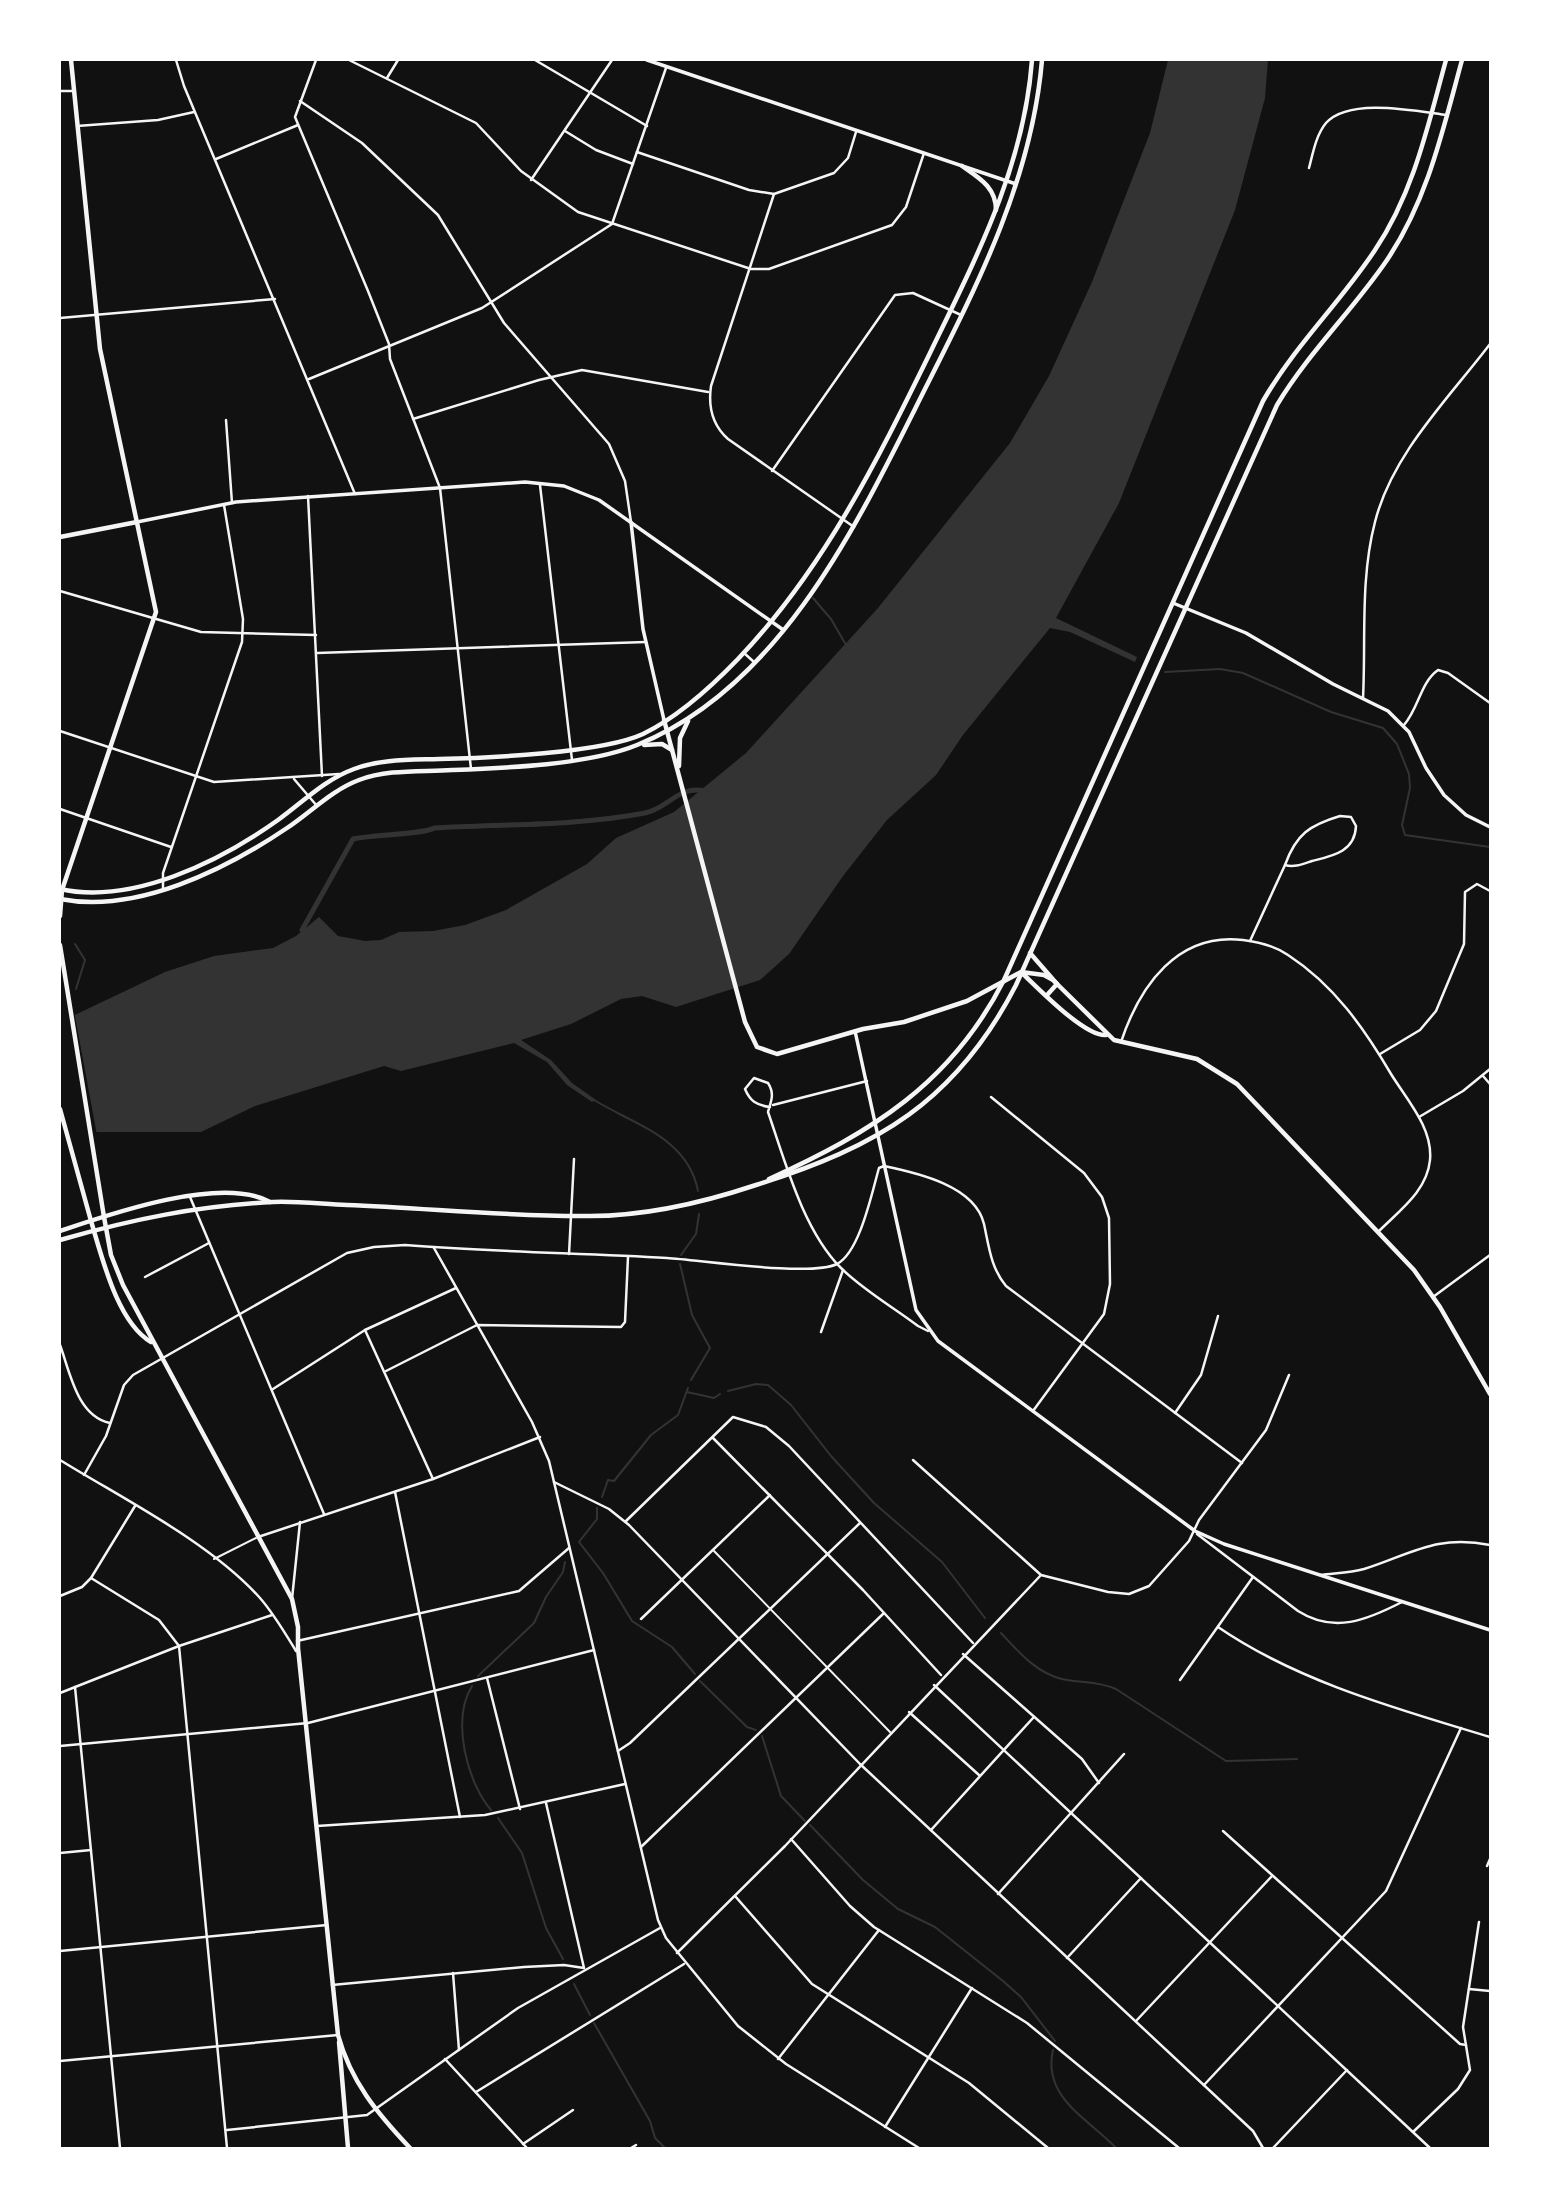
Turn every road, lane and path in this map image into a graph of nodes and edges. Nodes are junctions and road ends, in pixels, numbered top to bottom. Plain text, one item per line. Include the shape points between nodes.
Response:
1 (71, 60) edge
2 (176, 60) edge
3 (316, 60) edge
4 (349, 60) edge
5 (398, 60) edge
6 (535, 60) edge
7 (612, 60) edge
8 (646, 60) edge
9 (1032, 60) edge
10 (1042, 60) edge
11 (1446, 60) edge
12 (1462, 60) edge
13 (666, 68) junction
14 (387, 78) junction
15 (60, 91) edge
16 (75, 92) junction
17 (590, 92) junction
18 (300, 102) junction
19 (194, 112) junction
20 (1431, 113) junction
21 (1447, 115) junction
22 (78, 125) junction
23 (298, 125) junction
24 (647, 126) junction
25 (565, 131) junction
26 (856, 131) junction
27 (638, 152) junction
28 (924, 153) junction
29 (216, 159) junction
30 (634, 164) junction
31 (962, 166) junction
32 (1309, 168) dead end
33 (531, 180) junction
34 (1007, 181) junction
35 (1017, 184) junction
36 (774, 194) junction
37 (996, 213) junction
38 (612, 224) junction
39 (751, 269) junction
40 (275, 299) junction
41 (492, 302) junction
42 (950, 311) junction
43 (961, 315) junction
44 (60, 318) edge
45 (96, 318) junction
46 (1490, 344) edge
47 (389, 346) junction
48 (551, 378) junction
49 (309, 379) junction
50 (710, 392) junction
51 (413, 419) junction
52 (226, 420) dead end
53 (772, 471) junction
54 (539, 482) junction
55 (440, 488) junction
56 (355, 494) junction
57 (308, 496) junction
58 (232, 503) junction
59 (224, 504) junction
60 (844, 520) junction
61 (137, 522) junction
62 (631, 522) junction
63 (854, 527) junction
64 (60, 537) edge
65 (60, 591) edge
66 (1173, 603) junction
67 (1185, 607) junction
68 (154, 621) junction
69 (772, 622) junction
70 (782, 629) junction
71 (244, 634) junction
72 (316, 635) junction
73 (646, 642) junction
74 (556, 646) junction
75 (457, 649) junction
76 (317, 653) junction
77 (744, 653) junction
78 (754, 662) junction
79 (715, 682) junction
80 (724, 693) junction
81 (1363, 698) junction
82 (1490, 703) edge
83 (691, 718) junction
84 (664, 720) junction
85 (1404, 725) junction
86 (60, 731) edge
87 (667, 731) junction
88 (636, 746) junction
89 (571, 748) junction
90 (111, 749) junction
91 (672, 750) junction
92 (470, 758) junction
93 (572, 760) junction
94 (471, 769) junction
95 (679, 771) junction
96 (346, 772) junction
97 (322, 776) junction
98 (194, 777) junction
99 (293, 778) junction
100 (307, 796) junction
101 (317, 806) junction
102 (60, 808) edge
103 (87, 819) junction
104 (1490, 827) edge
105 (250, 839) junction
106 (1064, 846) junction
107 (171, 848) junction
108 (253, 850) junction
109 (1076, 850) junction
110 (1285, 865) junction
111 (161, 879) junction
112 (163, 888) junction
113 (61, 890) edge
114 (1490, 891) edge
115 (60, 900) edge
116 (60, 916) edge
117 (1250, 941) junction
118 (60, 945) edge
119 (1030, 953) junction
120 (1021, 972) junction
121 (1004, 980) junction
122 (1057, 984) junction
123 (1048, 995) junction
124 (855, 1031) junction
125 (1106, 1035) junction
126 (1121, 1043) junction
127 (1380, 1054) junction
128 (1490, 1069) edge
129 (1483, 1076) junction
130 (867, 1081) junction
131 (1490, 1084) edge
132 (991, 1097) dead end
133 (771, 1106) junction
134 (60, 1110) edge
135 (1419, 1117) junction
136 (876, 1124) junction
137 (878, 1135) junction
138 (575, 1159) dead end
139 (884, 1166) junction
140 (749, 1188) junction
141 (190, 1197) junction
142 (271, 1202) junction
143 (195, 1209) junction
144 (104, 1216) junction
145 (571, 1216) junction
146 (91, 1221) junction
147 (106, 1226) junction
148 (93, 1229) junction
149 (60, 1231) edge
150 (1379, 1231) junction
151 (60, 1240) edge
152 (209, 1243) junction
153 (434, 1248) junction
154 (569, 1254) junction
155 (1490, 1255) edge
156 (628, 1257) junction
157 (838, 1264) junction
158 (844, 1270) junction
159 (145, 1277) dead end
160 (456, 1288) junction
161 (1433, 1297) junction
162 (239, 1312) junction
163 (1218, 1316) dead end
164 (477, 1325) junction
165 (365, 1330) junction
166 (928, 1331) junction
167 (821, 1332) dead end
168 (152, 1342) junction
169 (1083, 1343) junction
170 (60, 1345) edge
171 (161, 1357) junction
172 (386, 1371) junction
173 (1289, 1375) dead end
174 (273, 1389) junction
175 (1490, 1394) edge
176 (1033, 1411) junction
177 (1175, 1413) junction
178 (110, 1423) junction
179 (540, 1437) junction
180 (713, 1438) junction
181 (60, 1460) edge
182 (912, 1460) dead end
183 (1242, 1463) junction
184 (84, 1475) junction
185 (433, 1479) junction
186 (554, 1482) junction
187 (395, 1492) junction
188 (771, 1495) junction
189 (135, 1506) junction
190 (324, 1514) junction
191 (625, 1521) junction
192 (300, 1522) junction
193 (861, 1522) junction
194 (1195, 1531) junction
195 (261, 1536) junction
196 (1490, 1545) edge
197 (569, 1547) junction
198 (713, 1551) junction
199 (827, 1554) junction
200 (214, 1559) junction
201 (1041, 1575) junction
202 (1321, 1575) junction
203 (1253, 1577) junction
204 (90, 1578) junction
205 (683, 1581) junction
206 (60, 1596) edge
207 (292, 1599) junction
208 (1403, 1601) junction
209 (771, 1609) junction
210 (884, 1613) junction
211 (421, 1614) junction
212 (272, 1615) junction
213 (641, 1619) dead end
214 (1218, 1627) junction
215 (1490, 1630) edge
216 (739, 1639) junction
217 (297, 1641) junction
218 (973, 1643) junction
219 (179, 1646) junction
220 (594, 1650) junction
221 (298, 1654) junction
222 (963, 1654) junction
223 (827, 1667) junction
224 (942, 1676) junction
225 (487, 1678) junction
226 (1181, 1680) dead end
227 (933, 1685) junction
228 (75, 1687) junction
229 (436, 1690) junction
230 (60, 1693) edge
231 (795, 1698) junction
232 (909, 1712) junction
233 (1033, 1718) junction
234 (307, 1723) junction
235 (1461, 1728) junction
236 (890, 1732) junction
237 (189, 1734) junction
238 (1490, 1737) edge
239 (82, 1744) junction
240 (60, 1746) edge
241 (618, 1751) junction
242 (1003, 1751) junction
243 (1124, 1754) dead end
244 (860, 1764) junction
245 (980, 1776) junction
246 (1099, 1783) junction
247 (626, 1784) junction
248 (546, 1803) junction
249 (520, 1809) junction
250 (1072, 1815) junction
251 (460, 1817) junction
252 (317, 1826) junction
253 (930, 1830) junction
254 (1223, 1831) dead end
255 (791, 1839) junction
256 (641, 1847) junction
257 (91, 1850) junction
258 (60, 1853) edge
259 (1490, 1859) edge
260 (1488, 1866) dead end
261 (1272, 1876) junction
262 (1141, 1878) junction
263 (998, 1894) junction
264 (736, 1896) junction
265 (1479, 1922) dead end
266 (327, 1926) junction
267 (660, 1928) junction
268 (879, 1930) junction
269 (207, 1937) junction
270 (1342, 1938) junction
271 (1211, 1943) junction
272 (100, 1947) junction
273 (60, 1951) edge
274 (677, 1953) junction
275 (1067, 1958) junction
276 (685, 1963) junction
277 (584, 1969) junction
278 (453, 1973) junction
279 (332, 1985) junction
280 (972, 1988) junction
281 (1469, 1989) junction
282 (1490, 1991) edge
283 (829, 1995) junction
284 (1278, 2007) junction
285 (1136, 2021) junction
286 (338, 2035) junction
287 (1466, 2045) junction
288 (218, 2046) junction
289 (459, 2050) junction
290 (111, 2056) junction
291 (928, 2057) junction
292 (445, 2059) junction
293 (778, 2059) junction
294 (60, 2061) edge
295 (1347, 2070) junction
296 (1204, 2085) junction
297 (475, 2092) junction
298 (375, 2110) junction
299 (573, 2110) dead end
300 (346, 2119) junction
301 (885, 2127) junction
302 (225, 2130) junction
303 (1412, 2132) junction
304 (523, 2144) junction
305 (636, 2145) dead end
306 (120, 2148) edge
307 (227, 2148) edge
308 (348, 2148) edge
309 (410, 2148) edge
310 (527, 2148) edge
311 (631, 2148) edge
312 (919, 2148) edge
313 (1048, 2148) edge
314 (1179, 2148) edge
315 (1264, 2148) edge
316 (1273, 2148) edge
317 (1430, 2148) edge

1 - 16 main road
2 - 19 street
3 - 18 street
4 - 14 street
5 - 14 street
6 - 17 street
7 - 17 street
8 - 13 street
9 - 34 main road via 1025,114
10 - 35 main road via 1036,108
11 - 20 main road
12 - 21 main road
13 - 24 street
13 - 26 street
14 - 33 street via 476,123
15 - 16 street
16 - 22 main road
17 - 24 street
17 - 25 street
18 - 23 street via 295,117
18 - 41 street via 362,143 432,208
19 - 22 street via 158,120
19 - 29 street
20 - 21 street
20 - 32 street via 1342,111 1322,129
20 - 66 main road via 1398,212 1364,266 1313,327 1268,394
21 - 67 main road via 1411,219 1377,274 1316,347 1277,405
22 - 45 main road
23 - 29 street
23 - 47 street
24 - 27 street
25 - 30 street via 596,150
25 - 33 street
26 - 28 street
26 - 36 street via 848,158 834,173
27 - 30 street
27 - 36 street
28 - 31 street
28 - 39 street via 906,207 892,225 769,269
29 - 40 street
30 - 38 street
31 - 34 street
31 - 37 main road via 989,187 996,199
33 - 38 street via 578,212
34 - 35 street
34 - 37 main road
35 - 43 main road
36 - 39 street
37 - 42 main road
38 - 39 street
38 - 41 street
39 - 50 street
40 - 45 street
40 - 49 street
41 - 47 street
41 - 48 street via 509,331
42 - 43 street
42 - 53 street via 913,293 895,295
42 - 60 main road
43 - 63 main road
44 - 45 street
45 - 61 main road
46 - 81 street via 1403,459 1379,507 1367,568
47 - 49 street
47 - 51 street
48 - 50 street via 592,370
48 - 51 street
48 - 62 street via 601,433 615,456 625,481
49 - 56 street
50 - 53 street via 713,418 721,433
51 - 55 street
52 - 58 street
53 - 60 street
54 - 55 street
54 - 62 street via 587,494
54 - 74 street
55 - 56 street
55 - 75 street
56 - 57 street
57 - 58 street
57 - 72 street
58 - 59 street
59 - 61 street
59 - 71 street
60 - 63 street
60 - 69 main road
61 - 64 main road
61 - 68 main road via 155,606
62 - 69 street
62 - 73 street
63 - 70 main road
65 - 68 street
66 - 67 street
66 - 106 main road
67 - 81 street via 1246,633
67 - 109 main road
68 - 71 street via 213,634
68 - 90 main road
69 - 70 street
69 - 77 main road
70 - 78 main road
71 - 72 street
71 - 98 street
72 - 76 street
73 - 74 street
73 - 84 street
74 - 75 street
74 - 89 street
75 - 76 street
75 - 92 street
76 - 97 street
77 - 78 street
77 - 79 main road
78 - 80 main road
79 - 80 street
79 - 84 main road
80 - 83 main road
81 - 85 street via 1388,710
82 - 85 street via 1438,670
83 - 87 main road
83 - 95 main road via 680,738
84 - 87 main road
84 - 89 main road via 634,737
85 - 104 street via 1444,795 1466,815
86 - 90 street
87 - 88 main road
87 - 91 main road
88 - 91 main road via 662,744
88 - 93 main road
89 - 92 main road
89 - 93 street
90 - 98 street
90 - 103 main road
91 - 95 main road
92 - 94 street
92 - 96 main road via 379,762
93 - 94 main road
94 - 101 main road via 370,777
95 - 124 main road via 745,1022 757,1047 777,1054
96 - 97 street
96 - 100 main road
97 - 99 street
98 - 99 street via 225,782
98 - 107 street
99 - 100 street
100 - 101 street
100 - 105 main road
101 - 108 main road
102 - 103 street
103 - 107 street
103 - 113 main road
105 - 108 street
105 - 111 main road
106 - 109 street
106 - 121 main road
107 - 111 street
108 - 112 main road
109 - 119 main road
110 - 110 street via 1293,844 1309,827 1340,816 1353,819 1354,838 1341,853
110 - 117 street
111 - 112 street
111 - 113 main road via 106,894
112 - 115 main road via 116,902
113 - 115 main road
114 - 127 street via 1477,884 1465,892 1464,944 1432,1018
115 - 116 main road
117 - 126 street via 1202,942 1176,954 1137,1004
117 - 127 street via 1286,953 1307,969 1349,1010
118 - 144 main road
119 - 120 main road
119 - 122 main road
120 - 121 main road
120 - 122 main road via 1044,975
120 - 123 main road
120 - 137 main road via 996,1022 968,1060 914,1112
121 - 124 main road via 953,1007
121 - 136 main road via 983,1019 954,1057
122 - 123 main road
122 - 125 main road via 1100,1023
123 - 125 main road via 1083,1027
124 - 130 street
125 - 126 main road
126 - 150 main road via 1186,1055 1228,1077
127 - 135 street
128 - 129 street
129 - 131 street
129 - 135 street
130 - 133 street
130 - 136 street
132 - 169 street via 1077,1166 1106,1208 1108,1296 1100,1321
133 - 133 street via 748,1098 745,1089 754,1078 768,1083
133 - 157 street via 768,1112 796,1191
134 - 146 main road
135 - 150 street via 1429,1146 1425,1178 1416,1195
136 - 137 street
136 - 140 main road
137 - 139 street
137 - 140 main road via 824,1164
138 - 145 street
139 - 157 street via 879,1168 850,1250
139 - 166 street via 916,1310
139 - 169 street via 967,1197 980,1214 1000,1279
140 - 145 main road via 656,1211
141 - 142 main road via 234,1195
141 - 143 street
141 - 144 main road
142 - 143 main road
142 - 145 main road
143 - 147 main road
143 - 152 street
144 - 146 main road
144 - 147 main road
145 - 154 street
146 - 148 main road
146 - 149 main road
147 - 148 main road
147 - 168 main road via 116,1269
148 - 151 main road
148 - 168 main road via 114,1292
150 - 161 main road
152 - 159 street
152 - 162 street
153 - 154 street
153 - 160 street
153 - 162 street via 388,1245 347,1253
154 - 156 street
155 - 161 street
156 - 157 street via 760,1267
156 - 164 street via 625,1322 618,1328
157 - 158 street
158 - 166 street
158 - 167 street
160 - 164 street
160 - 165 street
161 - 175 main road
162 - 171 street
162 - 174 street
163 - 177 street via 1201,1375
164 - 172 street
164 - 179 street
165 - 172 street
165 - 174 street
166 - 176 street
168 - 171 main road
169 - 176 street
169 - 177 street
170 - 178 street via 82,1403 93,1416
171 - 178 street via 127,1381
171 - 195 main road
172 - 185 street
173 - 183 street via 1266,1430
174 - 190 street
176 - 194 street
177 - 183 street
178 - 184 street
179 - 185 street
179 - 186 street
180 - 188 street
180 - 191 street
180 - 193 street via 736,1417 763,1426 783,1440
181 - 184 street
182 - 201 street
183 - 194 street
184 - 189 street
185 - 187 street
186 - 191 street
186 - 197 street
187 - 190 street
187 - 211 street
188 - 198 street
188 - 199 street
189 - 200 street
189 - 204 street
190 - 192 street
191 - 205 street
192 - 195 street
192 - 207 street
193 - 199 street
193 - 218 street
194 - 201 street via 1155,1581 1137,1592 1108,1592
194 - 202 street
194 - 203 street
195 - 200 lane
195 - 207 main road
196 - 202 street via 1448,1542 1408,1550 1366,1568
197 - 211 street via 519,1591
197 - 220 street
198 - 205 street
198 - 209 lane
199 - 209 street
199 - 210 street
200 - 212 street via 252,1590
201 - 218 street
202 - 208 street
203 - 208 street via 1298,1611 1324,1623 1359,1621
203 - 214 street
204 - 206 street via 82,1587
204 - 219 street via 159,1620
205 - 213 street
205 - 216 street
207 - 217 main road
208 - 215 street
209 - 216 street
209 - 223 lane
210 - 223 street
210 - 224 street
211 - 217 street
211 - 229 street
212 - 219 street
212 - 221 street
214 - 226 street
214 - 235 street via 1274,1661
216 - 231 street
216 - 241 street
217 - 221 main road
218 - 222 street
219 - 228 street
219 - 237 street
220 - 225 street
220 - 241 street
221 - 234 main road
222 - 224 street
222 - 233 street
223 - 231 street
223 - 236 lane
224 - 227 street
225 - 229 street
225 - 249 street
227 - 232 street
227 - 242 street
228 - 230 street
228 - 239 street
229 - 234 street
229 - 251 street
231 - 244 street
231 - 256 street
232 - 236 street
232 - 245 street
233 - 242 street
233 - 246 street via 1082,1759
234 - 237 street
234 - 252 main road
235 - 238 street
235 - 270 street via 1392,1882
236 - 244 street
237 - 239 street
237 - 269 street
239 - 240 street
239 - 257 street
241 - 247 street
242 - 245 street
242 - 250 street
243 - 246 street
244 - 253 street
244 - 255 street
245 - 253 street
246 - 250 street
247 - 248 street
247 - 256 street
248 - 249 street
248 - 277 street
249 - 251 street
250 - 262 street
250 - 263 street
251 - 252 street
252 - 266 main road
253 - 263 street
254 - 261 street
255 - 264 street
255 - 268 street via 850,1906
256 - 267 street
257 - 258 street
257 - 272 street
259 - 260 street
261 - 270 street
261 - 271 street
262 - 271 street
262 - 275 street
263 - 275 street
264 - 274 street
264 - 283 street via 798,1971
265 - 281 street
266 - 269 street
266 - 279 main road
267 - 274 street
267 - 277 street
268 - 280 street
268 - 283 street
269 - 272 street
269 - 288 street
270 - 284 street
270 - 287 street via 1418,2009
271 - 284 street
271 - 285 street
272 - 273 street
272 - 290 street
274 - 276 street
275 - 285 street
276 - 293 street via 729,2018
276 - 297 street
277 - 278 street via 564,1965
277 - 289 street
278 - 279 street
278 - 289 street
279 - 286 main road
280 - 291 street
280 - 314 street via 1027,2022
281 - 282 street
281 - 287 street via 1463,2027
283 - 291 street
283 - 293 street
284 - 295 street
284 - 296 street
285 - 296 street
286 - 288 street
286 - 298 main road via 349,2070
286 - 300 main road
287 - 303 street via 1471,2063 1468,2076
288 - 290 street
288 - 302 street
289 - 292 street
290 - 294 street
290 - 306 street
291 - 301 street
291 - 313 street via 969,2082
292 - 297 street
292 - 298 street
293 - 301 street
295 - 303 street
295 - 316 street
296 - 315 street via 1253,2131
297 - 304 street
298 - 300 street
298 - 309 main road
299 - 304 street
300 - 302 street
300 - 308 main road
301 - 312 street
302 - 307 street
303 - 317 street
304 - 310 street
305 - 311 street

